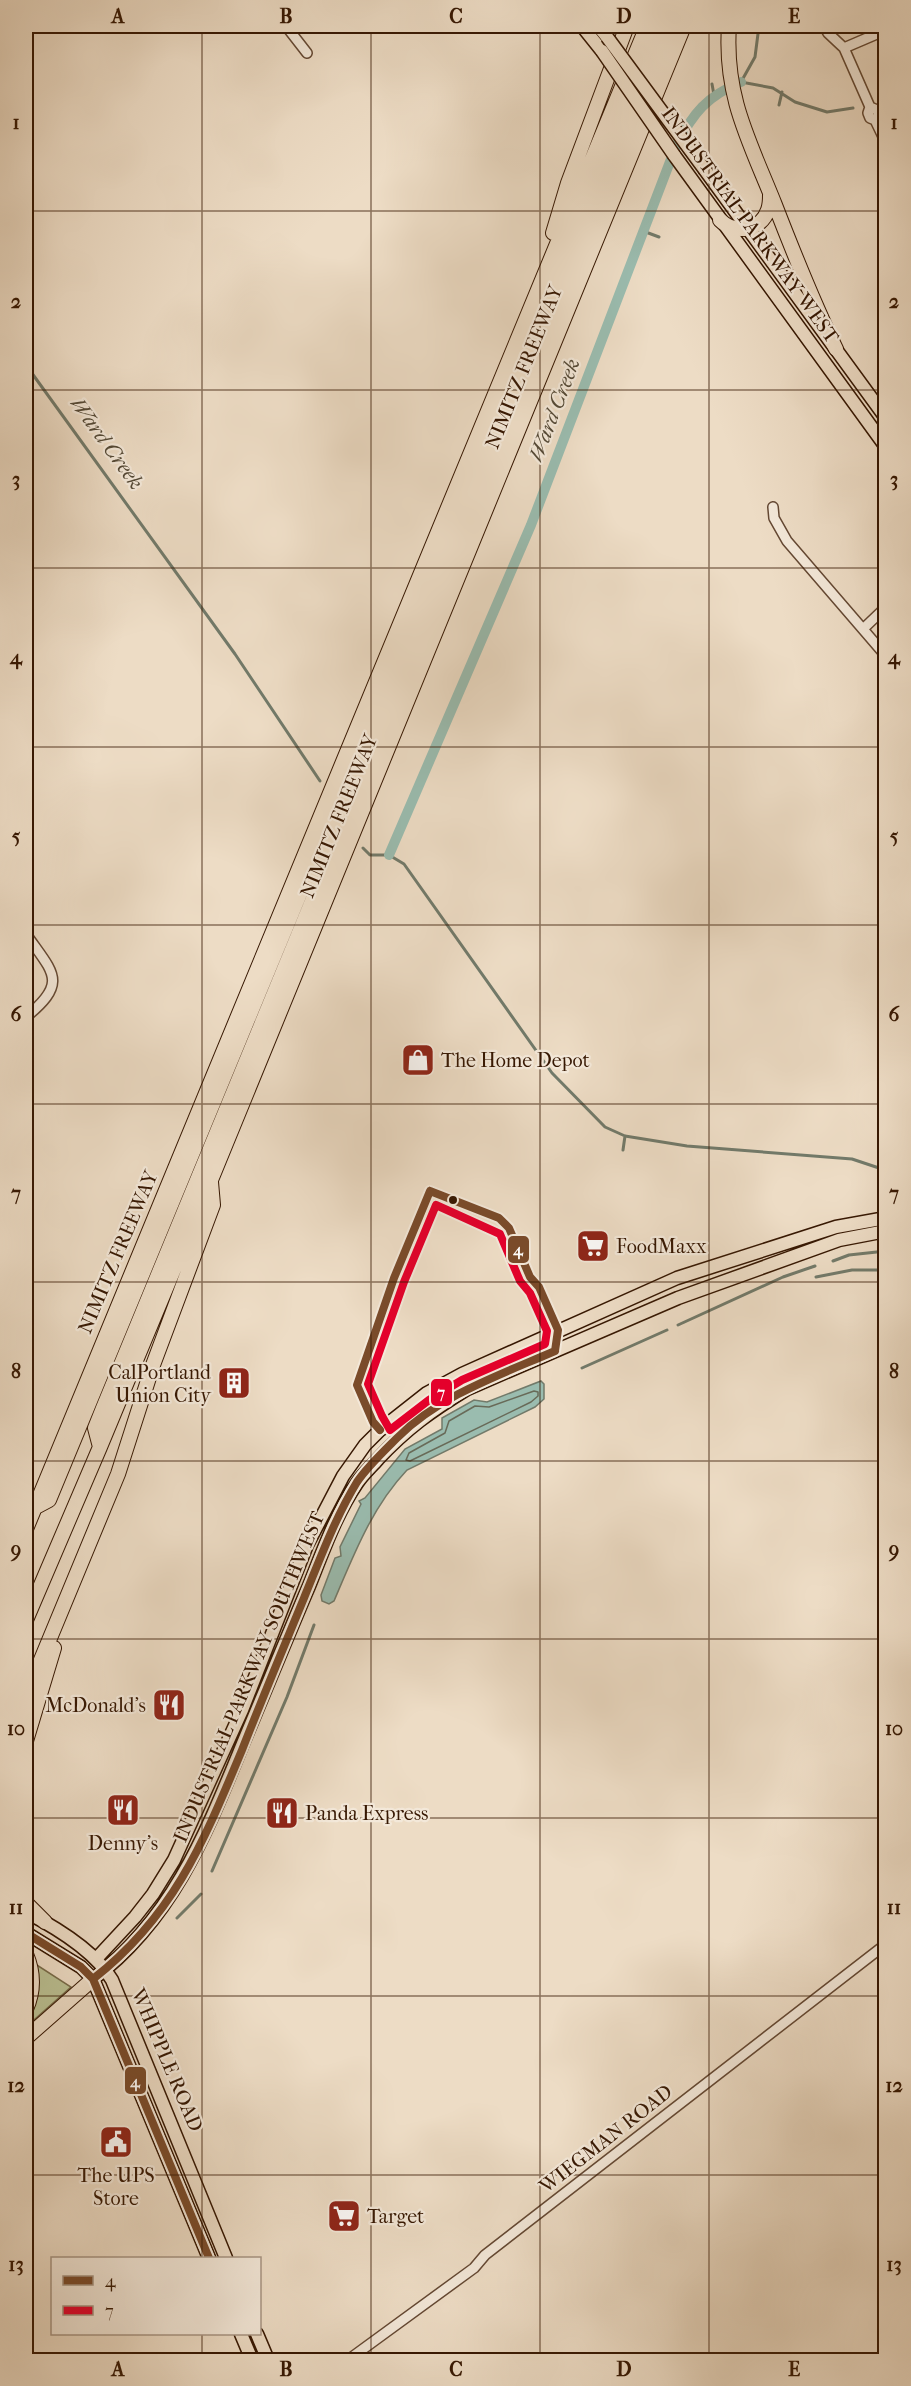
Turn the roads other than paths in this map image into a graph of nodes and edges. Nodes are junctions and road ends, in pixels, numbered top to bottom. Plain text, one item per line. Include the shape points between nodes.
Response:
1 (286, 26) edge
2 (582, 26) edge
3 (598, 26) edge
4 (627, 26) edge
5 (647, 26) edge
6 (659, 26) edge
7 (673, 26) edge
8 (684, 26) edge
9 (729, 26) edge
10 (824, 26) edge
11 (885, 30) edge
12 (844, 48) junction
13 (307, 53) dead end
14 (885, 143) edge
15 (770, 193) junction
16 (720, 220) junction
17 (747, 228) junction
18 (536, 292) junction
19 (836, 349) junction
20 (885, 418) edge
21 (885, 447) edge
22 (773, 507) dead end
23 (885, 607) edge
24 (863, 629) junction
25 (885, 656) edge
26 (26, 934) edge
27 (26, 1017) edge
28 (211, 1180) junction
29 (884, 1225) edge
30 (677, 1278) junction
31 (678, 1298) junction
32 (100, 1447) junction
33 (30, 1507) edge
34 (26, 1529) edge
35 (77, 1574) junction
36 (290, 1590) junction
37 (302, 1601) junction
38 (26, 1620) edge
39 (26, 1696) edge
40 (26, 1741) edge
41 (26, 1903) edge
42 (26, 1912) edge
43 (45, 1922) junction
44 (26, 1933) edge
45 (885, 1944) edge
46 (26, 1954) edge
47 (96, 1959) junction
48 (106, 1970) junction
49 (93, 1979) junction
50 (26, 2009) edge
51 (26, 2038) edge
52 (207, 2257) edge
53 (225, 2257) edge
54 (240, 2335) edge
55 (257, 2335) edge
56 (252, 2361) edge
57 (268, 2361) edge
58 (348, 2361) edge

1 - 13 street
2 - 16 main road, INDUSTRIAL PARKWAY WEST, bridge
3 - 17 main road, INDUSTRIAL PARKWAY WEST, bridge
4 - 18 highway via 568,183
5 - 18 highway, NIMITZ FREEWAY
6 - 33 highway via 50,1500
7 - 32 highway via 103,1408 95,1428
8 - 28 highway, NIMITZ FREEWAY
9 - 15 highway via 730,72 738,114
10 - 12 street
11 - 12 street
12 - 14 street via 870,107 877,110 875,120
15 - 17 highway via 764,216 754,227
15 - 19 highway via 812,300
16 - 17 highway via 731,228
16 - 21 main road, INDUSTRIAL PARKWAY WEST
17 - 19 main road, INDUSTRIAL PARKWAY WEST
18 - 33 highway, NIMITZ FREEWAY via 44,1482 30,1494
19 - 20 main road, INDUSTRIAL PARKWAY WEST
22 - 24 street via 787,541
23 - 24 street
24 - 25 street
26 - 27 street via 47,964 53,984 50,994
28 - 32 highway, NIMITZ FREEWAY
28 - 35 highway via 213,1205 153,1365 118,1474
29 - 30 main road, INDUSTRIAL PARKWAY SOUTHWEST via 836,1227
29 - 31 main road, INDUSTRIAL PARKWAY SOUTHWEST
30 - 31 main road
30 - 36 main road, INDUSTRIAL PARKWAY SOUTHWEST via 462,1374 427,1393 392,1420 365,1445 343,1476 307,1545
31 - 37 main road, INDUSTRIAL PARKWAY SOUTHWEST via 467,1389 414,1424 358,1481
32 - 38 highway, NIMITZ FREEWAY
33 - 34 highway
35 - 39 highway
35 - 40 highway
36 - 37 main road
36 - 47 main road, INDUSTRIAL PARKWAY SOUTHWEST via 242,1710 174,1860 141,1910
37 - 48 main road, INDUSTRIAL PARKWAY SOUTHWEST via 187,1872 150,1925
41 - 43 highway
42 - 43 main road, WHIPPLE ROAD
43 - 47 main road, WHIPPLE ROAD
44 - 49 main road, WHIPPLE ROAD via 81,1967
45 - 58 street, WIEGMAN ROAD via 485,2255 474,2268
46 - 50 highway via 32,1988
47 - 48 main road, WHIPPLE ROAD
47 - 49 main road
48 - 49 main road, INDUSTRIAL PARKWAY SOUTHWEST
48 - 53 main road, WHIPPLE ROAD
49 - 51 highway
49 - 52 main road, WHIPPLE ROAD
54 - 56 main road
55 - 57 main road

